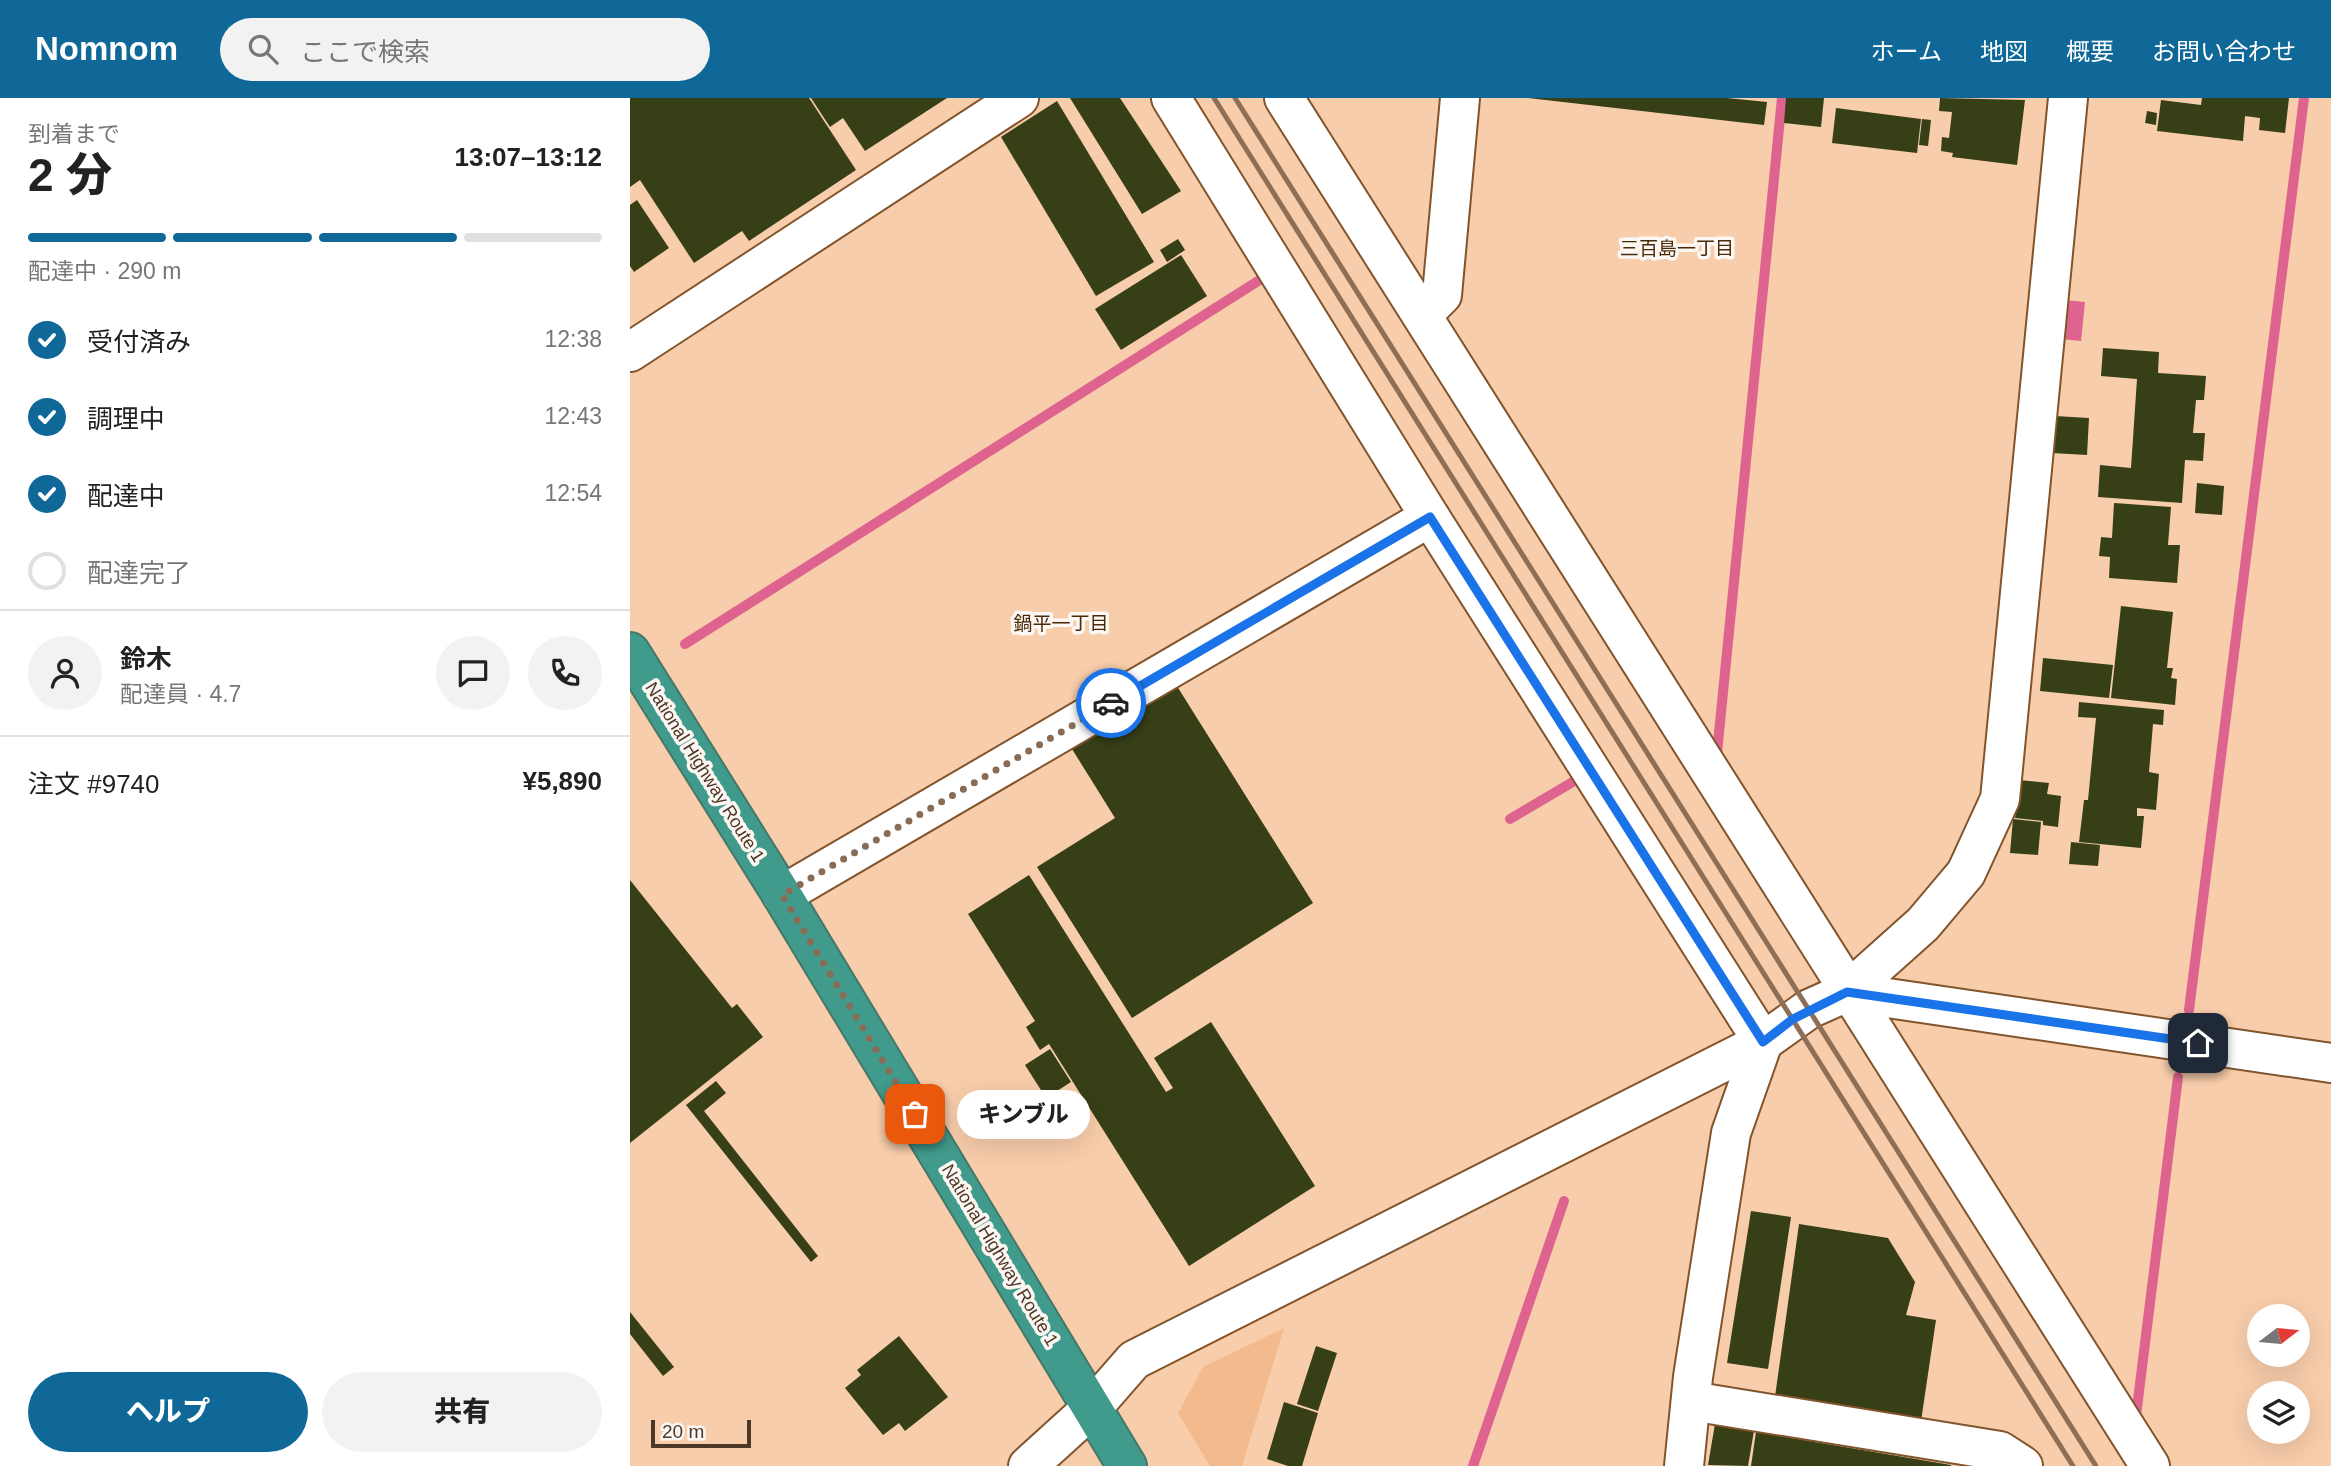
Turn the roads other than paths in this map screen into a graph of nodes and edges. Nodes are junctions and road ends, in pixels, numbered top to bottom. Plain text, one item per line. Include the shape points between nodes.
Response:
1 (1019, 98) edge
2 (1171, 98) edge
3 (1284, 98) edge
4 (1460, 98) edge
5 (2068, 98) edge
6 (1423, 314) junction
7 (630, 352) edge
8 (1430, 517) junction
9 (630, 652) edge
10 (782, 895) junction
11 (1847, 992) junction
12 (1763, 1042) junction
13 (2331, 1063) edge
14 (1691, 1401) junction
15 (1093, 1407) junction
16 (1028, 1466) edge
17 (1127, 1466) edge
18 (1684, 1466) edge
19 (2023, 1466) edge
20 (2150, 1466) edge

1 - 7 street
2 - 8 street
3 - 6 street
4 - 6 street via 1442,295
5 - 11 street via 2000,799 1966,873 1923,924
6 - 11 street
8 - 10 street
8 - 12 street
9 - 10 highway, National Highway Route 1
10 - 15 highway, National Highway Route 1
11 - 12 street via 1793,1019
11 - 13 street
11 - 20 street
12 - 14 street via 1731,1133
12 - 15 street via 1134,1360
14 - 18 street
14 - 19 street via 2000,1451
15 - 16 street
15 - 17 highway, National Highway Route 1

